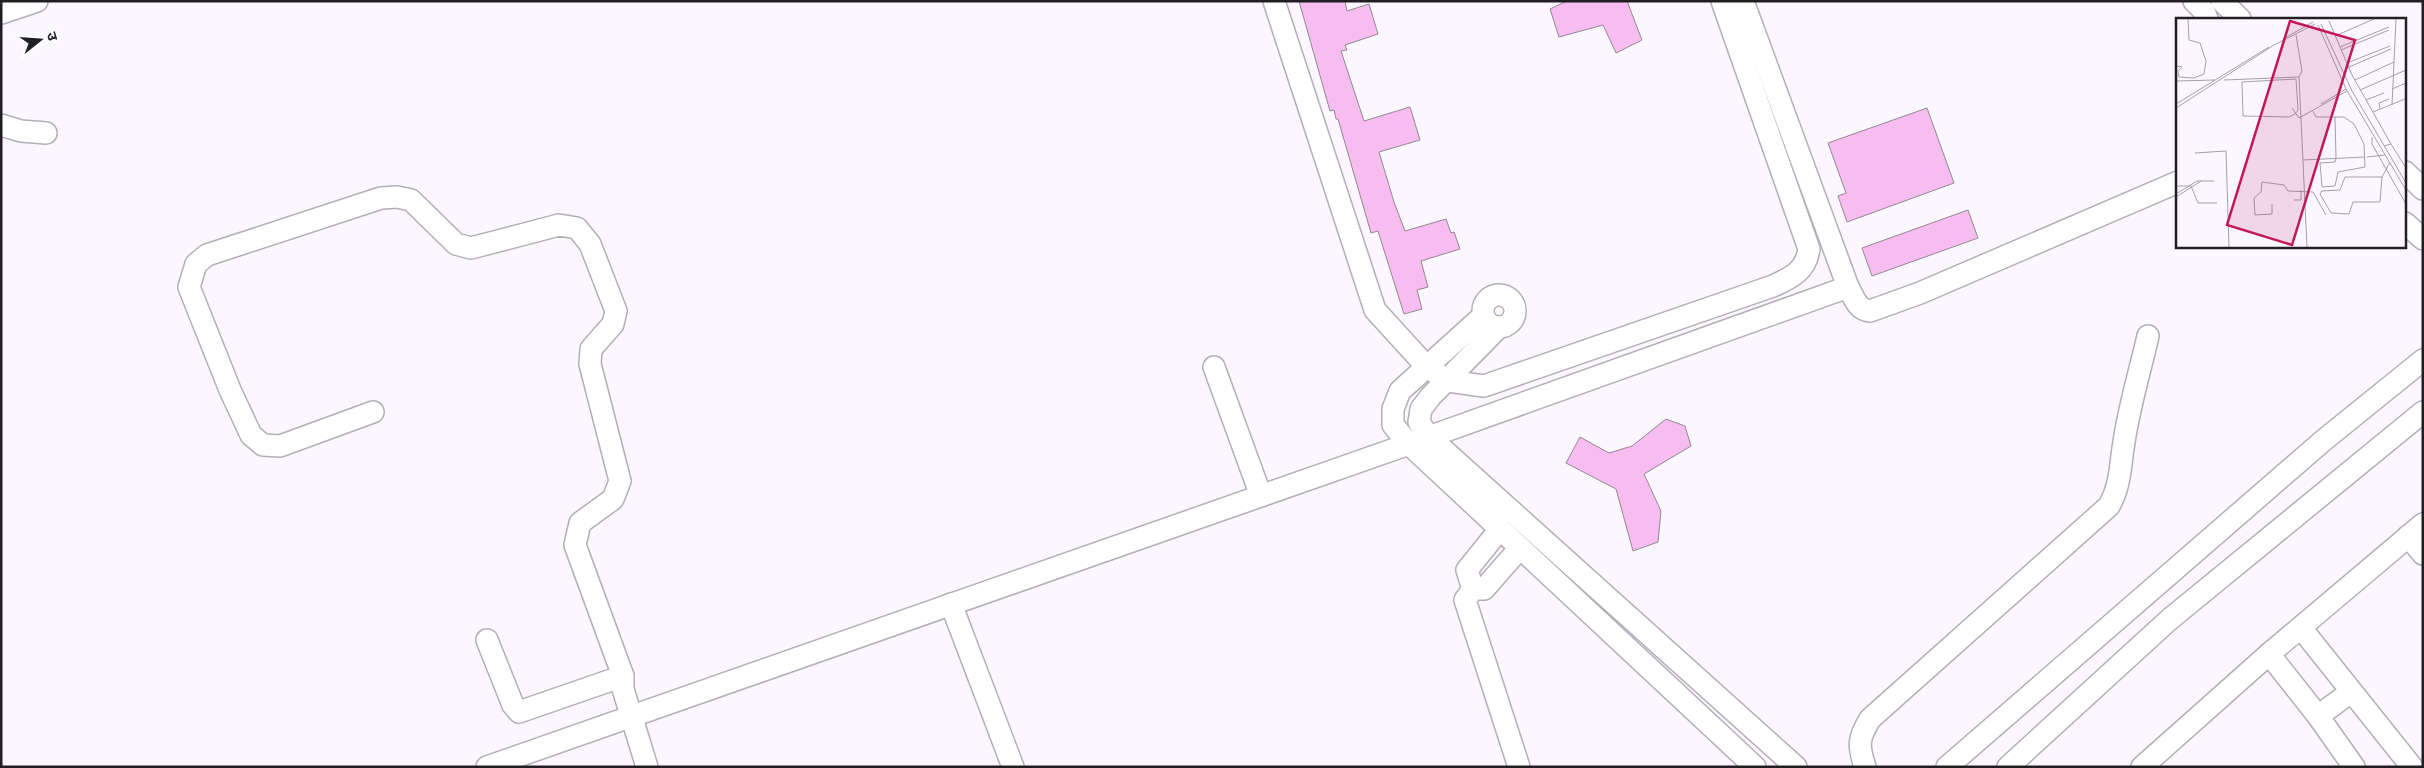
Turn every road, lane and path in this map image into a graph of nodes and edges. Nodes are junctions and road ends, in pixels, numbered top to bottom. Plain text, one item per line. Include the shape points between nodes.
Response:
1 (38, 1) edge
2 (1274, 1) edge
3 (1722, 1) edge
4 (1743, 1) edge
5 (2194, 1) edge
6 (2222, 1) edge
7 (1, 13) edge
8 (2207, 18) edge
9 (2239, 18) edge
10 (1, 125) edge
11 (46, 133) dead end
12 (2406, 167) edge
13 (2423, 167) edge
14 (2406, 173) edge
15 (2176, 183) edge
16 (2423, 188) edge
17 (2406, 224) edge
18 (2423, 239) edge
19 (1848, 287) junction
20 (2148, 336) dead end
21 (2423, 360) edge
22 (1214, 367) dead end
23 (1427, 367) junction
24 (1448, 381) junction
25 (373, 412) dead end
26 (2423, 412) edge
27 (1419, 440) junction
28 (1261, 496) junction
29 (1500, 529) junction
30 (2415, 530) edge
31 (1520, 548) junction
32 (2423, 554) edge
33 (1473, 589) junction
34 (950, 604) junction
35 (2301, 628) junction
36 (487, 640) dead end
37 (2269, 654) junction
38 (623, 678) junction
39 (2351, 692) junction
40 (636, 714) junction
41 (2318, 716) junction
42 (2148, 765) edge
43 (487, 767) edge
44 (647, 767) edge
45 (1013, 767) edge
46 (1519, 767) edge
47 (1755, 767) edge
48 (1796, 767) edge
49 (1866, 767) edge
50 (1947, 767) edge
51 (2008, 767) edge
52 (2354, 767) edge
53 (2412, 767) edge

1 - 7 street
2 - 23 street via 1375,310
3 - 24 street via 1809,249 1803,268 1773,286 1484,386
4 - 19 street
5 - 8 street
6 - 9 street
10 - 11 street
12 - 13 street
14 - 16 street
15 - 19 street via 1920,293 1870,311 1859,307
17 - 18 street
19 - 27 street
20 - 49 street via 2124,441 2117,492 2109,506 1870,719 1861,734 1859,749
21 - 50 street via 2324,440
22 - 28 street
23 - 24 street
23 - 24 street via 1491,322
23 - 27 street via 1400,391 1393,409 1393,425
24 - 27 street via 1421,409
25 - 38 street via 280,446 263,445 251,434 230,390 189,287 196,264 207,255 381,198 411,200 456,244 471,248 559,225 577,228 590,244 616,311 613,324 591,349 590,364 620,481 613,499 580,523 575,545
26 - 51 street via 2170,619
27 - 28 street
27 - 29 street
27 - 48 street
28 - 34 street
29 - 31 street
29 - 33 street via 1467,570
30 - 32 street
30 - 35 street
31 - 33 street via 1484,589
31 - 47 street
33 - 46 street via 1465,600
34 - 40 street
34 - 45 street
35 - 37 street
35 - 39 street
36 - 38 street via 513,705 519,712
37 - 41 street
37 - 42 street
38 - 40 street via 623,689
39 - 41 street
39 - 53 street
40 - 43 street
40 - 44 street
41 - 52 street

